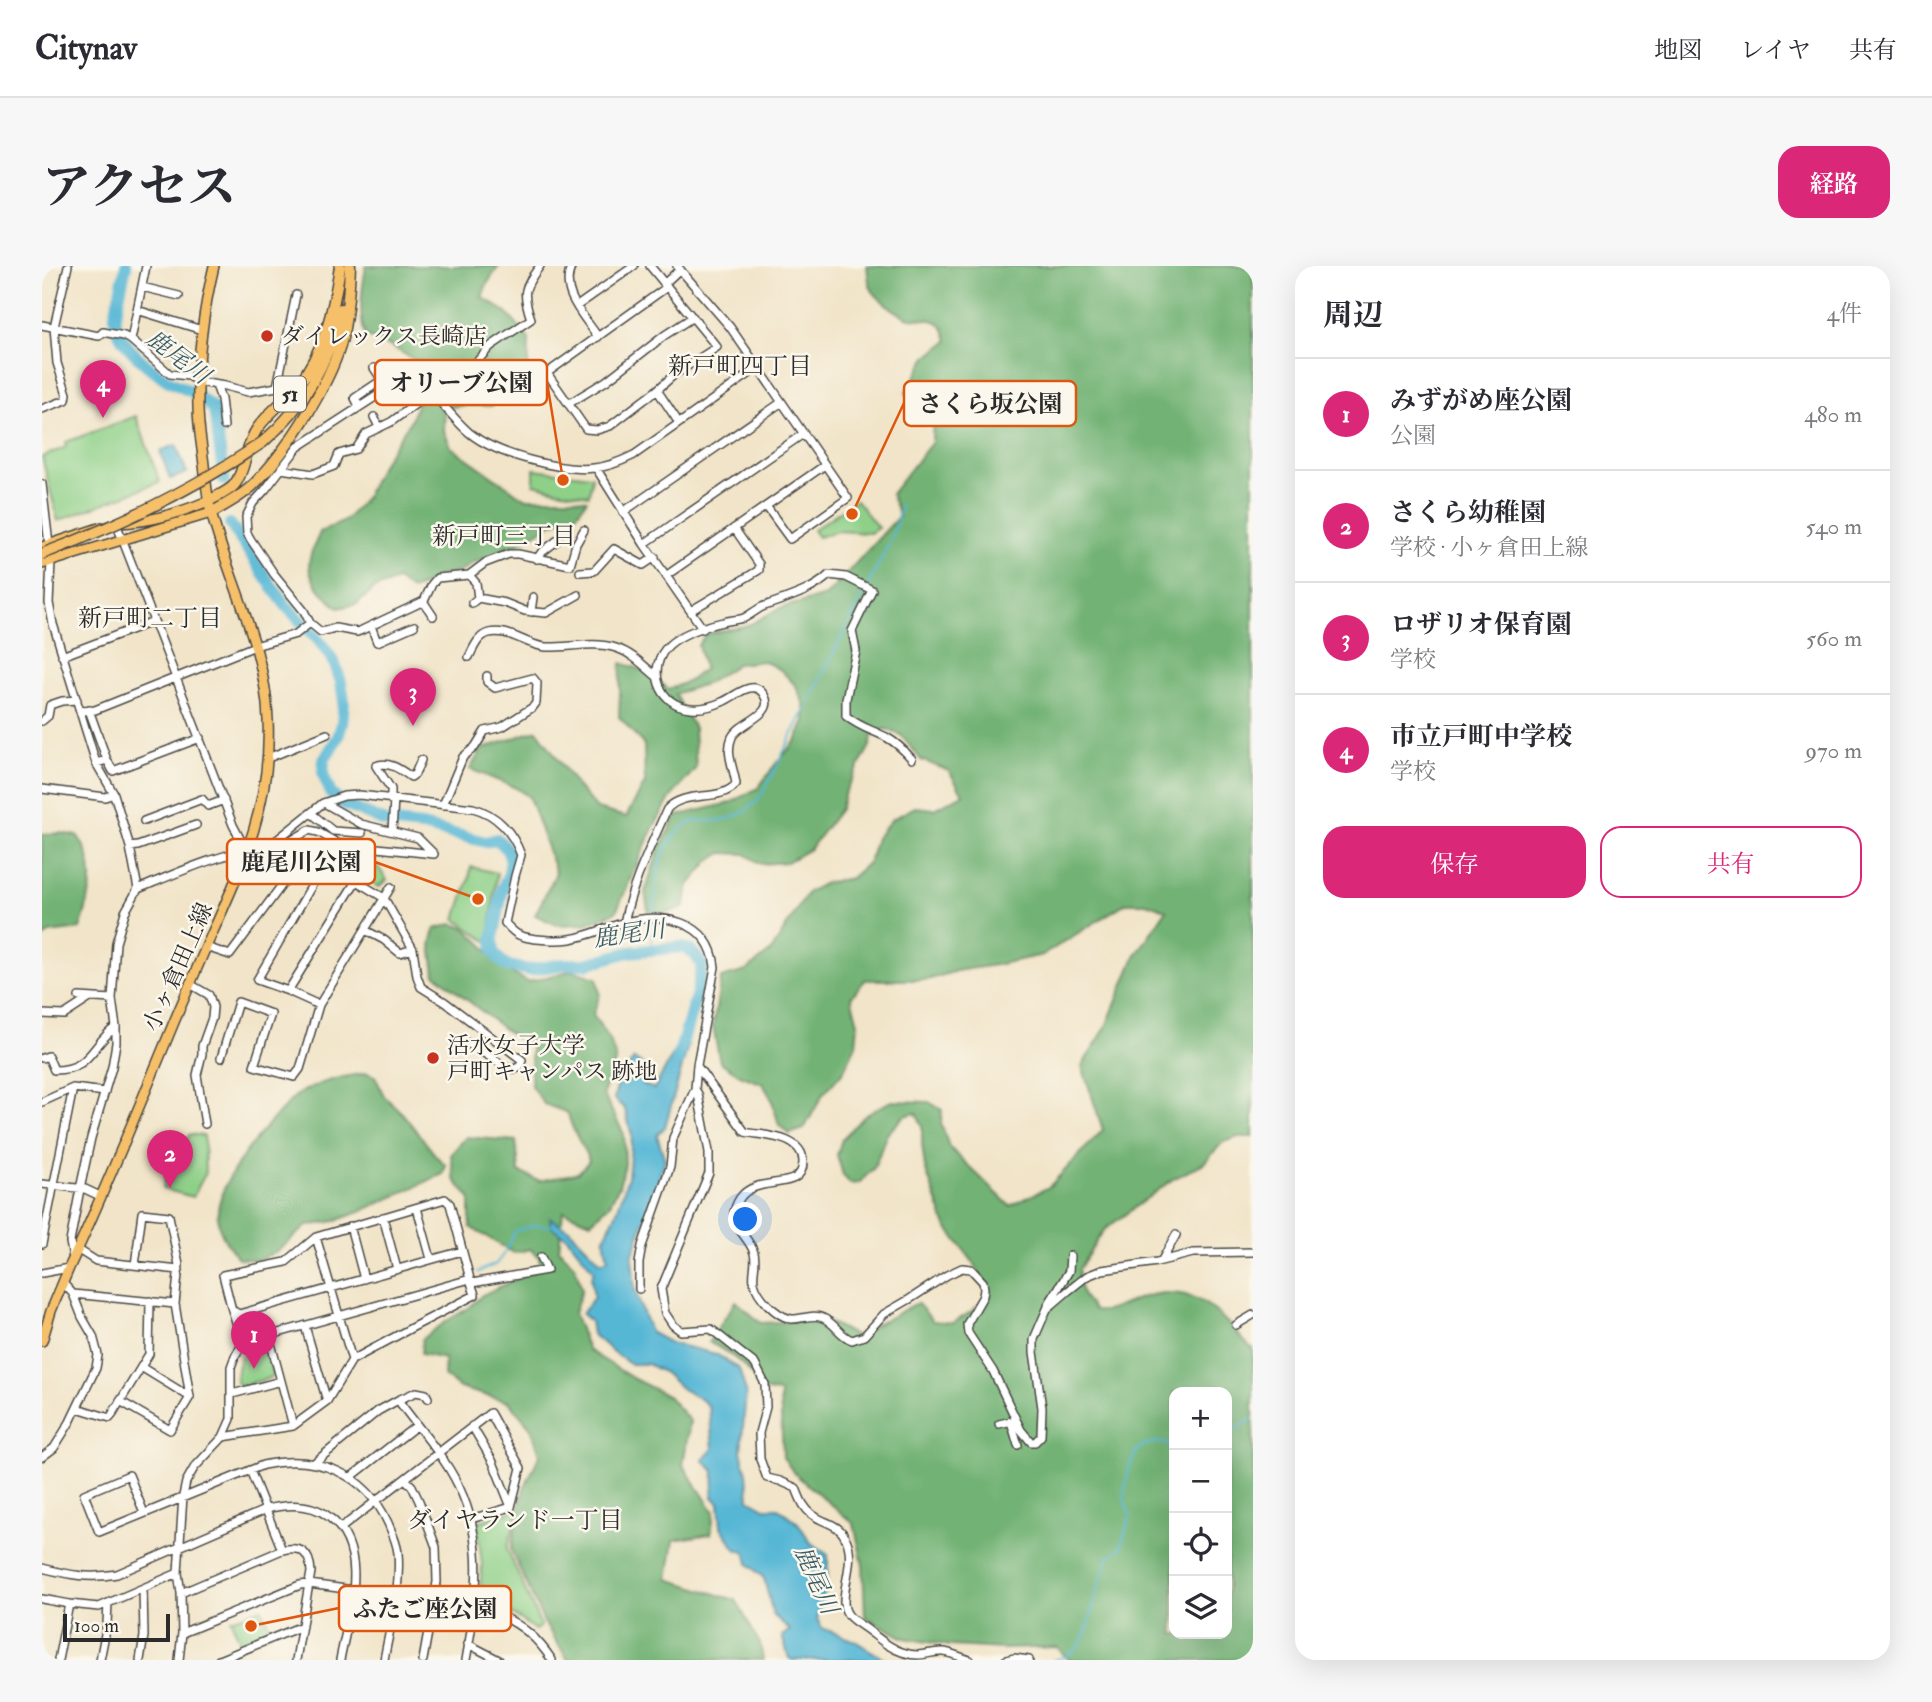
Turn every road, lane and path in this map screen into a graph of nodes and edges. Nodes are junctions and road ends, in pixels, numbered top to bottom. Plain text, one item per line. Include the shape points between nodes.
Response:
1 (68, 266) edge
2 (146, 266) edge
3 (214, 266) edge
4 (340, 266) edge
5 (349, 266) edge
6 (540, 266) edge
7 (572, 266) edge
8 (634, 266) edge
9 (650, 266) edge
10 (679, 268) edge
11 (665, 285) junction
12 (142, 286) junction
13 (296, 295) dead end
14 (179, 296) dead end
15 (577, 306) junction
16 (137, 310) junction
17 (693, 317) junction
18 (42, 325) edge
19 (54, 327) junction
20 (202, 330) junction
21 (598, 337) junction
22 (127, 338) junction
23 (759, 367) junction
24 (374, 368) dead end
25 (395, 384) junction
26 (216, 385) junction
27 (199, 387) junction
28 (657, 390) junction
29 (434, 397) junction
30 (782, 402) junction
31 (568, 404) junction
32 (359, 406) junction
33 (42, 409) edge
34 (373, 417) dead end
35 (679, 423) junction
36 (362, 425) dead end
37 (224, 426) dead end
38 (379, 427) junction
39 (366, 434) junction
40 (803, 434) junction
41 (334, 446) dead end
42 (339, 454) junction
43 (825, 465) junction
44 (596, 468) junction
45 (281, 469) junction
46 (42, 484) edge
47 (208, 501) junction
48 (766, 506) junction
49 (623, 512) junction
50 (211, 513) junction
51 (116, 523) junction
52 (734, 528) junction
53 (584, 530) dead end
54 (559, 539) dead end
55 (124, 541) junction
56 (644, 544) junction
57 (46, 545) edge
58 (42, 554) edge
59 (655, 557) junction
60 (537, 559) junction
61 (47, 563) edge
62 (580, 572) dead end
63 (470, 575) junction
64 (667, 575) junction
65 (578, 594) dead end
66 (533, 597) dead end
67 (421, 603) junction
68 (692, 610) junction
69 (531, 611) junction
70 (433, 616) dead end
71 (154, 621) junction
72 (310, 623) junction
73 (371, 626) junction
74 (414, 626) dead end
75 (703, 629) junction
76 (256, 646) junction
77 (62, 656) junction
78 (469, 657) dead end
79 (487, 676) dead end
80 (656, 676) junction
81 (176, 677) junction
82 (77, 700) junction
83 (46, 704) edge
84 (89, 710) junction
85 (80, 711) junction
86 (42, 721) edge
87 (327, 734) dead end
88 (200, 738) junction
89 (268, 758) junction
90 (912, 759) dead end
91 (107, 760) junction
92 (421, 760) dead end
93 (96, 763) junction
94 (42, 789) edge
95 (114, 794) junction
96 (224, 800) junction
97 (393, 800) junction
98 (323, 803) junction
99 (443, 805) junction
100 (311, 813) junction
101 (144, 821) dead end
102 (196, 825) dead end
103 (392, 831) junction
104 (362, 833) dead end
105 (130, 847) junction
106 (263, 851) junction
107 (247, 852) junction
108 (326, 861) junction
109 (356, 881) junction
110 (391, 887) dead end
111 (138, 890) junction
112 (384, 898) junction
113 (624, 923) junction
114 (365, 930) junction
115 (206, 947) junction
116 (413, 949) junction
117 (190, 984) junction
118 (288, 991) junction
119 (79, 997) dead end
120 (90, 998) junction
121 (112, 999) junction
122 (319, 1005) junction
123 (42, 1014) edge
124 (116, 1027) junction
125 (467, 1042) dead end
126 (42, 1058) edge
127 (220, 1058) dead end
128 (697, 1065) junction
129 (73, 1088) junction
130 (695, 1089) junction
131 (106, 1092) junction
132 (42, 1102) edge
133 (205, 1124) dead end
134 (42, 1184) edge
135 (53, 1186) junction
136 (80, 1189) junction
137 (100, 1196) junction
138 (417, 1208) junction
139 (383, 1217) junction
140 (350, 1226) junction
141 (1176, 1235) dead end
142 (316, 1237) junction
143 (42, 1244) edge
144 (77, 1249) junction
145 (463, 1251) junction
146 (1253, 1252) edge
147 (1070, 1256) dead end
148 (541, 1257) dead end
149 (431, 1259) junction
150 (1162, 1260) junction
151 (71, 1264) junction
152 (135, 1265) junction
153 (397, 1269) junction
154 (179, 1270) junction
155 (42, 1273) edge
156 (364, 1279) junction
157 (471, 1281) junction
158 (63, 1283) junction
159 (331, 1288) junction
160 (639, 1289) dead end
161 (73, 1294) junction
162 (149, 1301) junction
163 (175, 1304) junction
164 (1047, 1309) junction
165 (232, 1310) junction
166 (1253, 1315) edge
167 (339, 1316) junction
168 (1236, 1325) dead end
169 (305, 1326) junction
170 (269, 1336) junction
171 (42, 1341) edge
172 (243, 1343) junction
173 (352, 1360) junction
174 (141, 1367) junction
175 (281, 1381) junction
176 (232, 1394) junction
177 (190, 1397) junction
178 (428, 1398) dead end
179 (398, 1400) junction
180 (120, 1401) junction
181 (327, 1401) junction
182 (77, 1408) junction
183 (1013, 1419) junction
184 (999, 1424) dead end
185 (293, 1426) junction
186 (416, 1426) junction
187 (472, 1426) junction
188 (223, 1437) junction
189 (1018, 1445) dead end
190 (438, 1453) junction
191 (42, 1457) edge
192 (314, 1463) junction
193 (250, 1470) junction
194 (351, 1477) junction
195 (405, 1479) junction
196 (183, 1496) junction
197 (377, 1502) junction
198 (511, 1507) junction
199 (267, 1509) junction
200 (144, 1513) junction
201 (471, 1519) junction
202 (341, 1528) junction
203 (180, 1546) junction
204 (282, 1550) junction
205 (42, 1568) edge
206 (178, 1573) junction
207 (309, 1584) junction
208 (143, 1590) junction
209 (354, 1590) junction
210 (181, 1593) junction
211 (396, 1597) junction
212 (42, 1600) edge
213 (69, 1604) junction
214 (108, 1604) junction
215 (433, 1604) junction
216 (473, 1609) junction
217 (302, 1626) junction
218 (182, 1633) junction
219 (468, 1644) junction
220 (1028, 1659) edge
221 (58, 1660) edge
222 (100, 1660) edge
223 (140, 1660) edge
224 (179, 1660) edge
225 (219, 1660) edge
226 (296, 1660) edge
227 (340, 1660) edge
228 (384, 1660) edge
229 (423, 1660) edge
230 (466, 1660) edge
231 (499, 1660) edge
232 (552, 1660) edge
233 (970, 1660) edge
234 (1006, 1660) edge

1 - 19 street
2 - 12 street
3 - 20 main road, 小ヶ倉田上線
4 - 47 highway, 51 via 326,331 313,363 297,387 257,428 237,482
5 - 50 highway, 51 via 340,345 313,404 259,480
5 - 58 highway, 51, bridge via 326,358 296,409 263,442 146,510
6 - 29 street via 524,294 531,319 491,346 462,378
7 - 15 street via 568,287
8 - 15 street
9 - 11 street
10 - 11 street
10 - 23 street
11 - 17 street
11 - 21 street
12 - 14 street
12 - 16 street
13 - 26 street via 277,387 248,393
15 - 21 street
16 - 20 street
16 - 22 street
17 - 28 street via 718,347
17 - 31 street via 606,382
18 - 19 street
19 - 22 street
19 - 33 street via 57,363 67,394 66,400
20 - 27 main road, 小ヶ倉田上線
21 - 31 street via 547,373
22 - 27 street via 170,374 189,376
23 - 30 street
23 - 35 street
24 - 32 street via 382,380 355,398
25 - 29 street via 420,384
25 - 32 street
25 - 38 street via 422,393 421,400
26 - 27 street
26 - 37 street
27 - 47 main road, 小ヶ倉田上線
28 - 31 street via 610,426 597,430 586,429
28 - 35 street
29 - 44 street via 453,419 489,446 567,468
30 - 40 street
30 - 49 street
32 - 45 street via 298,447
34 - 38 street
35 - 44 street via 634,454
36 - 39 street
38 - 39 street
39 - 42 street via 356,449
40 - 43 street
40 - 56 street
41 - 42 street
42 - 45 street via 334,466 313,474
43 - 48 street
43 - 48 street via 848,498 790,539
44 - 49 street
45 - 72 street via 249,510 247,533
46 - 57 street
47 - 50 main road, 小ヶ倉田上線
47 - 51 main road, 51 via 146,522
48 - 52 street
49 - 56 street
50 - 55 main road, 51
50 - 76 main road, 小ヶ倉田上線
51 - 55 street
51 - 57 main road, 51
52 - 64 street
52 - 68 street via 759,570
53 - 60 street via 570,565
54 - 60 street
55 - 61 main road, 51
55 - 71 street
56 - 59 street
57 - 61 street
59 - 62 street via 643,565 614,549 594,571
59 - 64 street
60 - 63 street via 509,554
61 - 77 street via 49,603
63 - 67 street via 437,578
63 - 69 street via 476,583 475,601
64 - 68 street
65 - 69 street via 546,613
66 - 69 street
67 - 70 street
67 - 73 street
68 - 75 street
71 - 77 street
71 - 81 street
72 - 73 street via 321,632 335,628 356,632
72 - 76 street via 296,634
73 - 74 street via 377,642
75 - 80 street via 668,646 658,661
75 - 90 street via 785,600 819,585 829,575 846,577 872,590 852,631 856,651 846,716 899,745
76 - 81 street
76 - 89 main road, 小ヶ倉田上線 via 268,716
77 - 82 street
78 - 80 street via 479,639 500,632 546,647 616,648
79 - 99 street via 495,688 533,678 536,703 502,727 485,731 463,757
80 - 113 street via 665,696 681,706 715,705 751,688 762,693 766,704 762,714 733,736 729,750 736,784 725,792 673,802 667,809 635,883
81 - 84 street
81 - 88 street
82 - 83 street
82 - 85 street
83 - 86 street via 48,716
84 - 85 street
84 - 91 street
85 - 93 street
87 - 89 street
88 - 91 street via 113,771
88 - 96 street
89 - 107 main road, 小ヶ倉田上線 via 264,795
91 - 93 street
92 - 97 street via 411,776 390,765 376,766
93 - 95 street
94 - 95 street via 105,797
95 - 105 street
96 - 101 street via 208,806 202,799
96 - 107 street
97 - 98 street via 359,795
97 - 99 street
97 - 103 street
98 - 100 street
98 - 103 street via 352,820
99 - 113 street via 473,808 494,817 518,847 520,864 505,923 517,934 568,940
100 - 104 street via 333,831
100 - 106 street
102 - 105 street
103 - 106 street via 418,838 435,854 339,844 309,830 272,852
105 - 111 street
106 - 107 street
107 - 111 street
107 - 115 main road, 小ヶ倉田上線
108 - 109 street
108 - 115 street via 307,850 230,955
108 - 118 street via 257,980
109 - 112 street
109 - 118 street
110 - 112 street
111 - 121 street via 118,935
112 - 114 street
112 - 116 street
113 - 128 street via 665,919 693,928 714,956
114 - 116 street via 400,953
114 - 122 street
115 - 117 main road, 小ヶ倉田上線
116 - 125 street via 421,987 522,1060 520,1066 508,1068
117 - 133 street via 209,995 213,1007 197,1075
117 - 137 main road, 小ヶ倉田上線
118 - 122 street
119 - 120 street
120 - 121 street
120 - 123 street via 64,1015
121 - 124 street
122 - 127 street via 294,1077 251,1065 271,1014 238,1002
124 - 126 street via 89,1058 72,1068 54,1070 48,1056
124 - 131 street
128 - 130 street
128 - 183 street via 745,1132 786,1140 802,1155 803,1164 795,1178 755,1186 743,1194 734,1211 755,1256 754,1280 761,1296 782,1315 791,1319 822,1317 852,1340 947,1275 971,1269 984,1289 967,1324 968,1334 993,1371
129 - 131 street
129 - 132 street
129 - 135 street
130 - 160 street via 673,1138 670,1167 642,1247
130 - 233 street via 709,1173 661,1289 664,1313 681,1331 712,1329 755,1364 765,1384 766,1407 759,1433 760,1459 767,1478 796,1488 813,1515 845,1535 849,1560 844,1605 850,1619 903,1653 943,1652
131 - 136 street
134 - 135 street
135 - 136 street
135 - 143 street
136 - 137 street
136 - 151 street via 70,1242
137 - 144 main road, 小ヶ倉田上線
138 - 139 street
138 - 145 street via 445,1199
138 - 149 street
139 - 140 street
139 - 153 street
140 - 142 street
140 - 156 street
141 - 150 street
142 - 159 street
142 - 165 street via 286,1262 223,1275
144 - 151 main road, 小ヶ倉田上線
144 - 152 street via 96,1261
145 - 149 street
145 - 157 street
146 - 150 street via 1193,1253
147 - 164 street via 1069,1271
148 - 157 street via 547,1270
149 - 153 street
150 - 164 street via 1087,1276
151 - 155 street
151 - 158 main road, 小ヶ倉田上線
152 - 154 street
152 - 154 street via 142,1213 156,1214 169,1216
153 - 156 street
154 - 163 street
156 - 159 street
157 - 167 street
157 - 173 street via 475,1296
158 - 161 street
158 - 171 main road, 小ヶ倉田上線
159 - 165 street via 239,1314
159 - 167 street
161 - 162 street
161 - 182 street via 98,1355
162 - 163 street
162 - 174 street via 149,1354
163 - 177 street
164 - 183 street via 1034,1339 1042,1408 1039,1439 1027,1439
165 - 172 street
166 - 168 street
167 - 169 street
167 - 173 street
169 - 170 street
169 - 181 street
170 - 172 street
170 - 175 street
172 - 176 street via 231,1367
173 - 181 street
174 - 177 street
174 - 180 street
175 - 176 street
175 - 185 street
176 - 188 street via 231,1419
177 - 180 street via 170,1430
178 - 179 street via 416,1392
179 - 186 street
179 - 192 street
180 - 182 street via 110,1418
181 - 185 street
182 - 191 street via 54,1448
183 - 184 street
183 - 189 street
185 - 188 street
186 - 190 street
186 - 194 street
187 - 190 street
187 - 198 street
187 - 198 street via 490,1413 521,1468
188 - 196 street via 194,1468
190 - 195 street
190 - 201 street
192 - 193 street via 278,1462
192 - 194 street
193 - 196 street
193 - 199 street
194 - 197 street
195 - 197 street
195 - 215 street via 419,1501 436,1547
196 - 200 street
196 - 203 street
197 - 202 street
197 - 211 street via 398,1550
198 - 201 street
199 - 202 street via 314,1509
199 - 203 street
199 - 204 street
200 - 200 street via 99,1532 84,1494 129,1475
201 - 216 street via 477,1549
202 - 209 street via 352,1550
203 - 205 street via 101,1577
203 - 206 street
204 - 207 street via 294,1548 306,1554
204 - 210 street
206 - 208 street
206 - 210 street
207 - 209 street
207 - 217 street
207 - 218 street
208 - 214 street
208 - 223 street
209 - 211 street
209 - 227 street
210 - 218 street
211 - 215 street
211 - 228 street
212 - 213 street
213 - 214 street
213 - 221 street
214 - 222 street
215 - 216 street
215 - 229 street
216 - 219 street
216 - 232 street via 513,1621 533,1635
217 - 225 street
217 - 226 street
218 - 224 street
219 - 230 street
219 - 231 street
220 - 234 street

